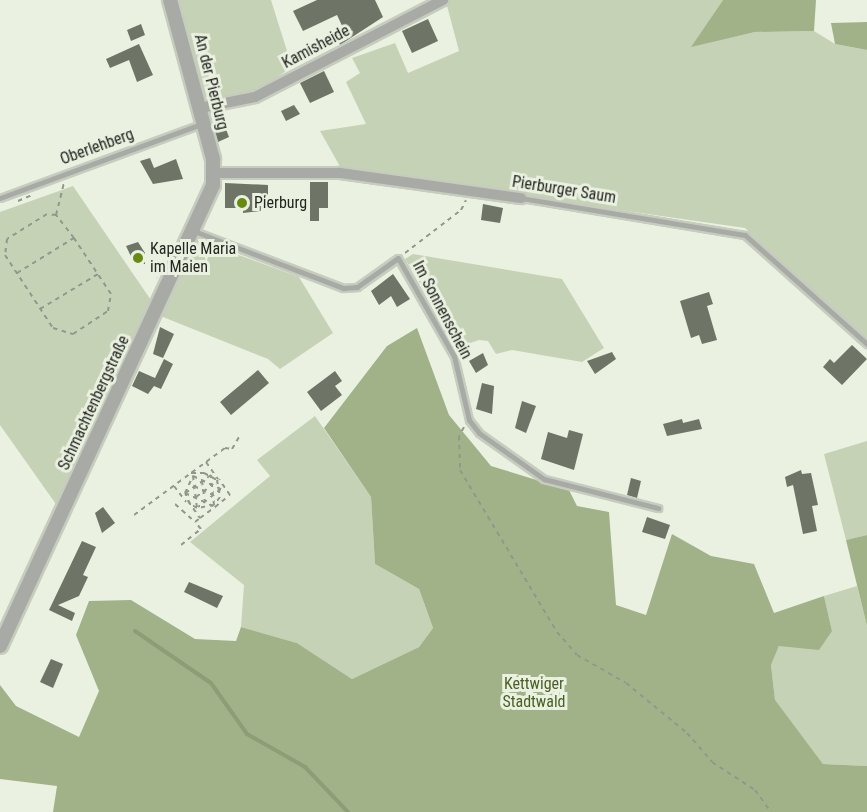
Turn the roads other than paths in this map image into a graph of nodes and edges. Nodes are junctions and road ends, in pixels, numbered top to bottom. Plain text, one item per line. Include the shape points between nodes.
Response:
1 (170, 0) edge
2 (443, 0) edge
3 (200, 108) junction
4 (204, 122) junction
5 (214, 173) junction
6 (0, 198) edge
7 (521, 198) joint
8 (194, 231) junction
9 (867, 344) edge
10 (658, 508) dead end
11 (0, 646) edge

1 - 3 street, An der Pierburg
2 - 3 street, Kamisheide via 255,97
3 - 4 street, An der Pierburg
4 - 5 street, An der Pierburg
4 - 6 lane, Oberlehberg
5 - 7 street, Pierburger Saum via 340,174
5 - 8 street, Schmachtenbergstraße
7 - 9 lane, Pierburger Saum via 745,235
8 - 10 lane, Im Sonnenschein via 343,288 357,287 398,258 454,356 469,420 479,433 544,479
8 - 11 street, Schmachtenbergstraße

